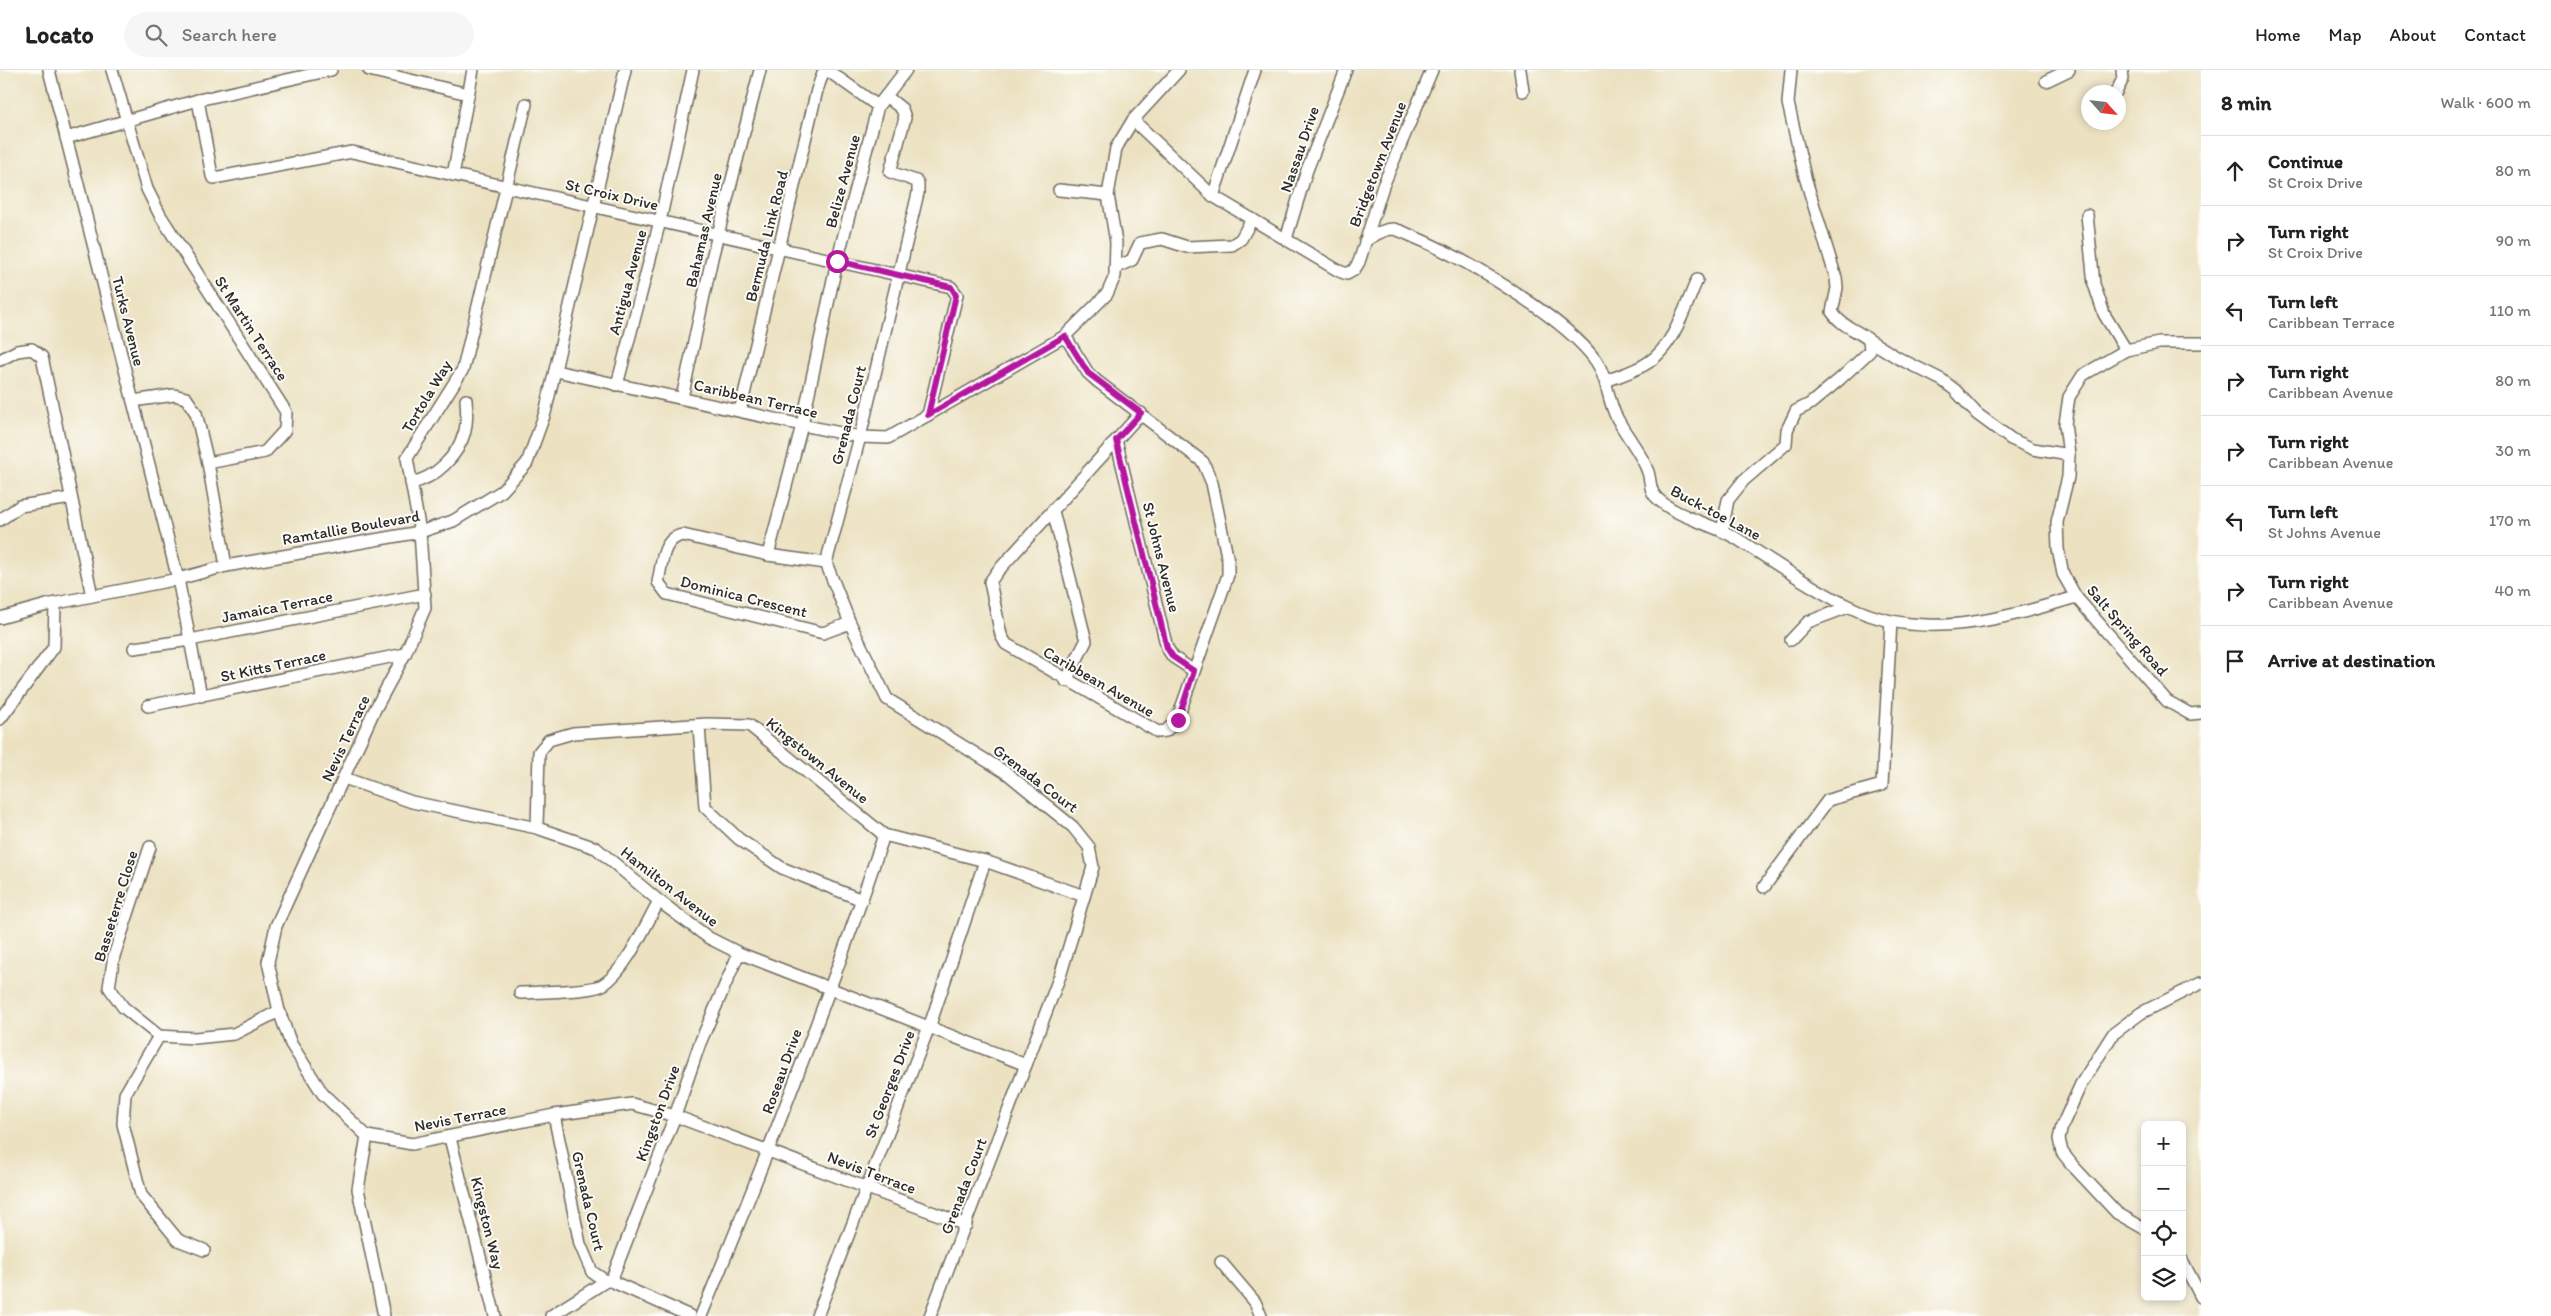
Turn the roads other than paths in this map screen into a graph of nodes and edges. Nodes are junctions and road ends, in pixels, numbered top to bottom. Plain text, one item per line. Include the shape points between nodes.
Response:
1 (49, 70) edge
2 (112, 70) edge
3 (332, 70) edge
4 (369, 70) edge
5 (473, 70) edge
6 (625, 70) edge
7 (693, 70) edge
8 (760, 70) edge
9 (825, 70) edge
10 (906, 70) edge
11 (1179, 70) edge
12 (1255, 70) edge
13 (1346, 70) edge
14 (1432, 70) edge
15 (1520, 70) edge
16 (1791, 70) edge
17 (2069, 70) edge
18 (2122, 70) edge
19 (2046, 81) dead end
20 (2120, 85) edge
21 (1523, 91) dead end
22 (468, 94) junction
23 (886, 96) junction
24 (198, 100) junction
25 (526, 104) dead end
26 (878, 106) junction
27 (126, 120) junction
28 (1133, 120) junction
29 (66, 138) junction
30 (454, 175) junction
31 (507, 187) junction
32 (1059, 190) dead end
33 (1108, 195) junction
34 (1213, 196) junction
35 (594, 206) junction
36 (2087, 215) dead end
37 (1252, 219) junction
38 (660, 221) junction
39 (718, 234) junction
40 (1286, 239) junction
41 (1365, 241) junction
42 (779, 248) junction
43 (837, 261) junction
44 (1115, 268) junction
45 (898, 275) junction
46 (1697, 280) dead end
47 (1065, 336) junction
48 (1869, 340) junction
49 (2201, 343) edge
50 (2126, 350) junction
51 (0, 360) edge
52 (556, 371) junction
53 (1606, 381) junction
54 (617, 385) junction
55 (682, 398) junction
56 (466, 400) dead end
57 (133, 401) junction
58 (740, 411) junction
59 (1141, 413) junction
60 (928, 415) junction
61 (802, 426) junction
62 (860, 437) junction
63 (1116, 440) junction
64 (2069, 455) junction
65 (208, 463) junction
66 (411, 484) junction
67 (71, 498) junction
68 (1053, 511) junction
69 (0, 520) edge
70 (1722, 530) junction
71 (420, 532) junction
72 (768, 555) junction
73 (826, 563) junction
74 (226, 566) junction
75 (178, 579) junction
76 (425, 594) junction
77 (92, 596) junction
78 (2076, 597) junction
79 (54, 603) junction
80 (1848, 607) junction
81 (0, 618) edge
82 (1891, 621) junction
83 (850, 623) junction
84 (190, 640) junction
85 (1791, 640) dead end
86 (134, 648) dead end
87 (405, 654) junction
88 (1194, 671) junction
89 (1066, 681) junction
90 (201, 696) junction
91 (148, 706) dead end
92 (2201, 713) edge
93 (0, 719) edge
94 (698, 726) junction
95 (344, 778) junction
96 (537, 828) junction
97 (884, 835) junction
98 (150, 847) dead end
99 (985, 861) junction
100 (1764, 887) dead end
101 (1084, 896) junction
102 (862, 900) junction
103 (660, 901) junction
104 (739, 953) junction
105 (2201, 984) edge
106 (830, 989) junction
107 (520, 993) dead end
108 (280, 1011) junction
109 (929, 1027) junction
110 (159, 1036) junction
111 (1026, 1065) junction
112 (554, 1115) junction
113 (675, 1116) junction
114 (367, 1136) junction
115 (450, 1138) junction
116 (770, 1151) junction
117 (867, 1188) junction
118 (966, 1225) junction
119 (2141, 1227) edge
120 (204, 1250) dead end
121 (1221, 1262) dead end
122 (2186, 1268) edge
123 (608, 1281) junction
124 (2201, 1297) edge
125 (384, 1316) edge
126 (494, 1316) edge
127 (551, 1316) edge
128 (690, 1316) edge
129 (701, 1316) edge
130 (817, 1316) edge
131 (930, 1316) edge
132 (1261, 1316) edge

1 - 29 street, Turks Avenue
2 - 27 street, St Martin Terrace
3 - 24 street
4 - 22 street
5 - 22 street
6 - 35 street, Ramtallie Boulevard
7 - 38 street, Antigua Avenue
8 - 39 street, Bahamas Avenue
9 - 26 street
9 - 42 street, Bermuda Link Road
10 - 23 street, Belize Avenue
11 - 28 street, Caribbean Terrace
12 - 34 street
13 - 40 street, Nassau Drive via 1307,170
14 - 41 street, Bridgetown Avenue via 1393,162
15 - 21 street
16 - 48 street via 1788,103 1805,177 1836,278 1832,312 1840,324 1857,330
17 - 19 street
18 - 20 street
22 - 30 street
23 - 26 street, Belize Avenue
23 - 45 street, Grenada Court via 902,109 905,118 890,172 918,184
24 - 27 street
24 - 30 street, St Croix Drive via 214,178 352,152
25 - 31 street, Tortola Way
26 - 43 street, Belize Avenue
27 - 29 street
27 - 65 street, St Martin Terrace via 147,189 160,215 286,412 285,430 265,452
28 - 33 street, Caribbean Terrace via 1116,148
28 - 34 street
29 - 57 street, Turks Avenue
30 - 31 street, St Croix Drive
31 - 35 street, St Croix Drive
31 - 66 street, Tortola Way via 463,369 407,458
32 - 33 street
33 - 44 street, Caribbean Terrace via 1116,242
34 - 37 street
35 - 38 street, St Croix Drive
35 - 52 street, Ramtallie Boulevard
36 - 50 street via 2094,284 2104,314
37 - 40 street
37 - 44 street via 1241,239 1232,245 1187,247 1162,239 1145,241 1140,243 1132,260
38 - 39 street, St Croix Drive
38 - 54 street, Antigua Avenue
39 - 42 street, St Croix Drive
39 - 55 street, Bahamas Avenue
40 - 41 street, Bridgetown Avenue via 1347,274 1359,262
41 - 53 street, Buck-toe Lane via 1392,229 1453,254 1562,328 1595,360
42 - 43 street, St Croix Drive
42 - 58 street, Bermuda Link Road
43 - 45 street, St Croix Drive
43 - 61 street, Belize Avenue
44 - 47 street, Caribbean Terrace via 1107,294
45 - 60 street, St Croix Drive via 951,287 956,295
45 - 62 street, Grenada Court
46 - 53 street via 1666,346 1657,356 1637,369
47 - 59 street, Caribbean Avenue via 1088,373
47 - 60 street, Caribbean Terrace
48 - 64 street via 1942,380 1977,414 2011,439 2033,449
48 - 70 street via 1870,351 1810,404 1796,411 1787,430 1786,444 1744,480 1728,500
49 - 50 street, Salt Spring Road via 2159,343
50 - 64 street, Salt Spring Road via 2083,375 2069,397 2065,424
51 - 67 street via 32,348 42,357
52 - 54 street, Caribbean Terrace
52 - 71 street, Ramtallie Boulevard via 527,463 502,491 453,521
53 - 70 street, Buck-toe Lane via 1610,403 1648,471 1656,497 1672,508
54 - 55 street, Caribbean Terrace
55 - 58 street, Caribbean Terrace
56 - 66 street via 465,432 446,465
57 - 65 street via 174,395 186,398 196,413
57 - 75 street, Turks Avenue
58 - 61 street, Caribbean Terrace
59 - 63 street, Caribbean Avenue
59 - 88 street, Caribbean Avenue via 1203,462 1209,472 1218,512 1228,575
60 - 62 street, Caribbean Terrace via 888,438
61 - 62 street, Caribbean Terrace
61 - 72 street
62 - 73 street, Grenada Court
63 - 68 street, Caribbean Avenue
63 - 88 street, St Johns Avenue via 1167,648 1173,657
64 - 78 street, Salt Spring Road via 2068,477 2057,522 2058,549 2063,574
65 - 74 street
66 - 71 street, Tortola Way
67 - 69 street via 20,506
67 - 77 street
68 - 89 street via 1086,641
68 - 89 street, Caribbean Avenue via 990,582 1001,636 1006,644
70 - 80 street, Buck-toe Lane
71 - 74 street, Ramtallie Boulevard
71 - 76 street, Nevis Terrace
72 - 73 street, Dominica Crescent
72 - 83 street, Dominica Crescent via 676,536 670,539 666,548 658,582 667,594 824,633
73 - 83 street, Grenada Court
74 - 75 street, Ramtallie Boulevard
75 - 77 street, Ramtallie Boulevard
75 - 84 street, Turks Avenue
76 - 84 street, Jamaica Terrace
76 - 87 street, Nevis Terrace via 424,608
77 - 79 street, Ramtallie Boulevard
78 - 82 street, Buck-toe Lane via 2010,617 1971,624 1928,625
78 - 92 street, Salt Spring Road via 2167,701 2190,714
79 - 81 street, Ramtallie Boulevard
79 - 93 street via 54,647
80 - 82 street, Buck-toe Lane
80 - 85 street via 1808,622
82 - 100 street via 1882,785 1828,800
83 - 101 street, Grenada Court via 887,699 1008,774 1073,827 1089,847 1093,867
84 - 86 street, Jamaica Terrace
84 - 90 street, Turks Avenue
87 - 90 street, St Kitts Terrace
87 - 95 street, Nevis Terrace
88 - 89 street, Caribbean Avenue via 1178,720 1166,731 1158,732
90 - 91 street, St Kitts Terrace
94 - 96 street, Kingstown Avenue via 573,733 549,740 539,752
94 - 97 street, Kingstown Avenue via 749,725
94 - 102 street via 705,807 739,839 782,868
95 - 96 street, Hamilton Avenue via 412,802
95 - 108 street, Nevis Terrace via 276,926 268,962
96 - 103 street, Hamilton Avenue via 596,848
97 - 99 street, Kingstown Avenue
97 - 102 street, Roseau Drive
98 - 110 street, Basseterre Close via 114,956 108,987 124,1007
99 - 101 street, Kingstown Avenue
99 - 109 street, St Georges Drive
101 - 111 street, Grenada Court via 1061,973
102 - 106 street, Roseau Drive
103 - 104 street, Hamilton Avenue via 709,938
103 - 107 street via 621,966 604,985
104 - 106 street, Hamilton Avenue
104 - 113 street, Kingston Drive via 700,1043
105 - 119 street via 2141,1013 2113,1034 2081,1084 2062,1126 2062,1152 2072,1166 2117,1213
106 - 109 street, Hamilton Avenue
106 - 116 street, Roseau Drive
108 - 110 street via 234,1034 195,1038
108 - 114 street, Nevis Terrace via 291,1044 323,1094
109 - 111 street, Hamilton Avenue
109 - 117 street, St Georges Drive
110 - 120 street via 125,1094 123,1124 141,1195 178,1240
111 - 118 street, Grenada Court
112 - 113 street, Nevis Terrace via 632,1104
112 - 115 street, Nevis Terrace
112 - 123 street, Grenada Court via 580,1244 592,1272
113 - 116 street, Nevis Terrace
113 - 123 street, Kingston Drive
114 - 115 street, Nevis Terrace via 412,1144
114 - 125 street via 358,1190
115 - 126 street, Kingston Way
116 - 117 street, Nevis Terrace
116 - 129 street, Roseau Drive
117 - 118 street, Nevis Terrace
117 - 130 street, St Georges Drive
118 - 131 street, Grenada Court
121 - 132 street via 1255,1302
122 - 124 street
123 - 127 street
123 - 128 street, Grenada Court

